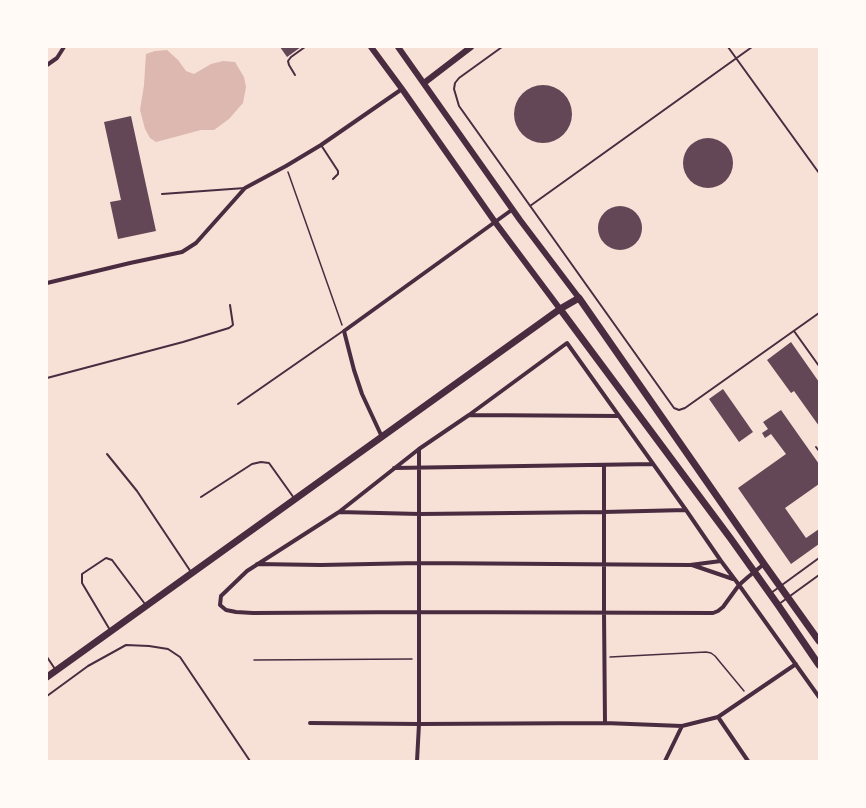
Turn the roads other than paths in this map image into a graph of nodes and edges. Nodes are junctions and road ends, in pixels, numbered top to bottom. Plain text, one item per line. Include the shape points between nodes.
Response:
1 (64, 47) edge
2 (305, 47) edge
3 (371, 47) edge
4 (398, 47) edge
5 (472, 47) edge
6 (502, 47) edge
7 (728, 47) edge
8 (752, 47) edge
9 (736, 58) junction
10 (47, 65) edge
11 (295, 75) dead end
12 (424, 83) junction
13 (402, 89) junction
14 (321, 145) junction
15 (819, 174) edge
16 (332, 179) dead end
17 (245, 188) junction
18 (162, 194) dead end
19 (530, 206) junction
20 (513, 209) junction
21 (495, 222) junction
22 (47, 283) edge
23 (579, 298) junction
24 (230, 305) dead end
25 (560, 309) junction
26 (819, 313) edge
27 (344, 331) junction
28 (794, 331) junction
29 (819, 366) edge
30 (47, 378) edge
31 (238, 404) dead end
32 (469, 415) junction
33 (619, 416) junction
34 (382, 437) junction
35 (816, 446) dead end
36 (419, 449) junction
37 (819, 451) edge
38 (107, 454) dead end
39 (653, 464) junction
40 (604, 465) junction
41 (394, 468) junction
42 (420, 468) junction
43 (201, 497) dead end
44 (295, 499) junction
45 (686, 510) junction
46 (339, 512) junction
47 (604, 512) junction
48 (420, 514) junction
49 (819, 558) edge
50 (721, 561) junction
51 (419, 563) junction
52 (257, 564) junction
53 (604, 564) junction
54 (764, 564) junction
55 (690, 565) junction
56 (754, 571) junction
57 (192, 573) junction
58 (819, 575) edge
59 (734, 579) junction
60 (739, 585) junction
61 (780, 586) junction
62 (770, 594) junction
63 (788, 597) junction
64 (778, 605) junction
65 (146, 606) junction
66 (419, 612) junction
67 (604, 612) junction
68 (111, 631) junction
69 (819, 641) edge
70 (47, 657) edge
71 (796, 664) junction
72 (819, 665) edge
73 (56, 670) junction
74 (47, 677) edge
75 (47, 696) edge
76 (819, 697) edge
77 (718, 717) junction
78 (310, 723) dead end
79 (605, 723) junction
80 (419, 724) junction
81 (682, 726) junction
82 (250, 761) edge
83 (417, 761) edge
84 (666, 761) edge
85 (748, 761) edge

1 - 10 street via 57,58
2 - 11 lane via 288,61
3 - 13 main road
4 - 12 main road
5 - 12 main road
6 - 19 lane via 459,78 454,90 459,106
7 - 9 lane
8 - 9 lane
9 - 15 lane
9 - 19 lane
12 - 20 main road
13 - 14 street
13 - 21 main road
14 - 16 lane via 338,171
14 - 17 street
17 - 18 lane
17 - 22 street via 196,243 182,252
19 - 28 lane via 674,408 684,408
20 - 21 street
20 - 23 main road
21 - 25 main road
21 - 27 street
23 - 25 main road
23 - 54 main road
24 - 30 lane via 233,325 229,328
25 - 34 main road
25 - 56 main road
26 - 28 lane
27 - 31 lane
27 - 34 street via 360,388
28 - 29 lane
32 - 33 street
32 - 33 street via 566,343
32 - 36 street
33 - 39 street
34 - 44 main road
35 - 37 lane
36 - 41 street
36 - 42 street
38 - 57 lane via 136,491
39 - 40 street
39 - 45 street
40 - 42 street
40 - 47 street
41 - 42 street
41 - 46 street
42 - 48 street
43 - 44 lane via 252,464 261,462 269,463
44 - 57 main road
45 - 47 street
45 - 50 street
46 - 48 street
46 - 52 street
47 - 48 street
47 - 53 street
48 - 51 street
49 - 61 lane
50 - 55 street
50 - 59 street
51 - 52 street
51 - 53 street
51 - 66 street
52 - 66 street via 221,596 220,605 226,610 253,613
53 - 55 street
53 - 67 street
54 - 56 street
54 - 61 main road
55 - 59 street
56 - 60 street
56 - 62 main road
57 - 65 main road
58 - 63 lane
59 - 60 street
60 - 67 street via 723,607 713,613
60 - 71 street
61 - 62 lane
61 - 63 main road
62 - 64 main road
63 - 64 lane
63 - 69 main road
64 - 72 main road
65 - 68 main road
65 - 68 lane via 112,560 106,558 82,574 82,583
66 - 67 street
66 - 80 street
67 - 79 street
68 - 73 main road
70 - 73 lane
71 - 76 street
71 - 77 street
73 - 74 main road
75 - 82 lane via 88,666 126,645 168,649 180,657
77 - 81 street
77 - 85 street
78 - 80 street
79 - 80 street
79 - 81 street
80 - 83 street
81 - 84 street

